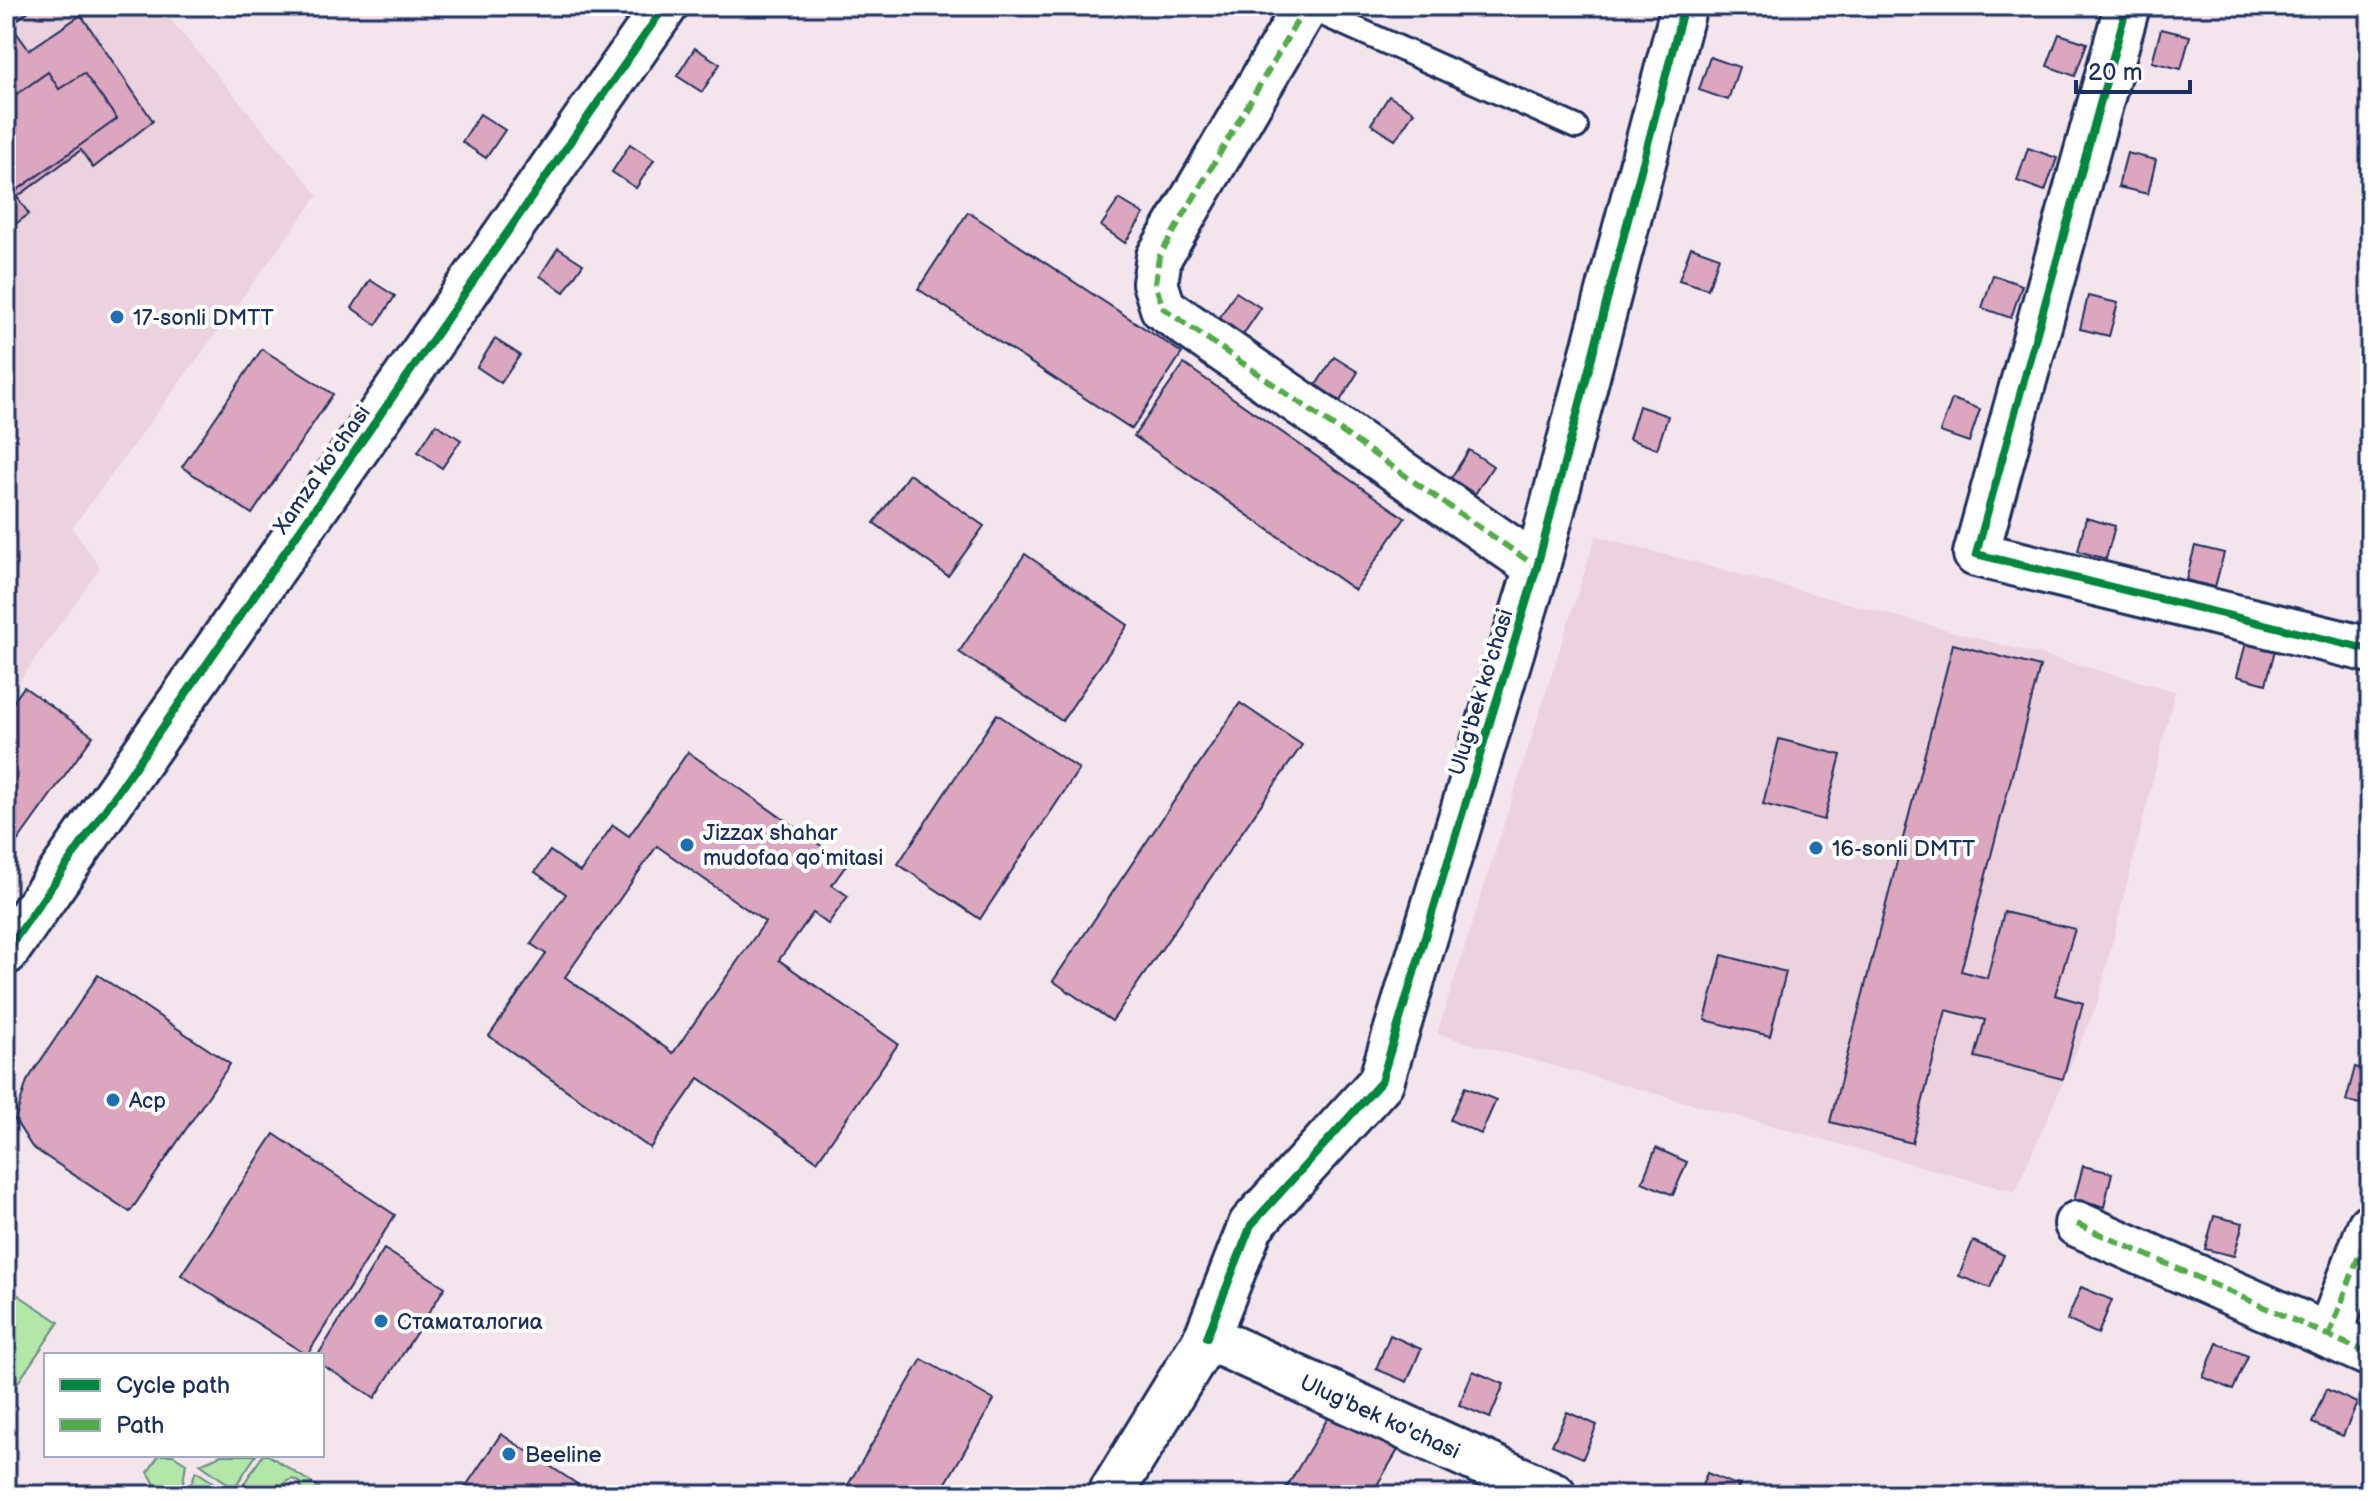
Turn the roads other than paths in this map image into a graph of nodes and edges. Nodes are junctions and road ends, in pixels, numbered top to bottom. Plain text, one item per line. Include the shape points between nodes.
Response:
1 (665, 6) edge
2 (1306, 6) edge
3 (1684, 6) edge
4 (2127, 6) edge
5 (1576, 127) dead end
6 (1537, 567) junction
7 (2370, 650) edge
8 (6, 952) edge
9 (2077, 1224) dead end
10 (2370, 1226) edge
11 (2329, 1336) junction
12 (1207, 1337) junction
13 (2370, 1354) edge
14 (1110, 1495) edge
15 (1554, 1495) edge

1 - 8 street, Xamza ko'chasi
2 - 5 lane
2 - 6 street via 1159,257 1155,283 1163,308
3 - 6 street, Ulug'bek ko'chasi
4 - 7 street via 1976,554
6 - 12 street, Ulug'bek ko'chasi via 1381,1082 1251,1225
9 - 11 street
10 - 11 street
11 - 13 street
12 - 14 street, Ulug'bek ko'chasi
12 - 15 street, Ulug'bek ko'chasi

